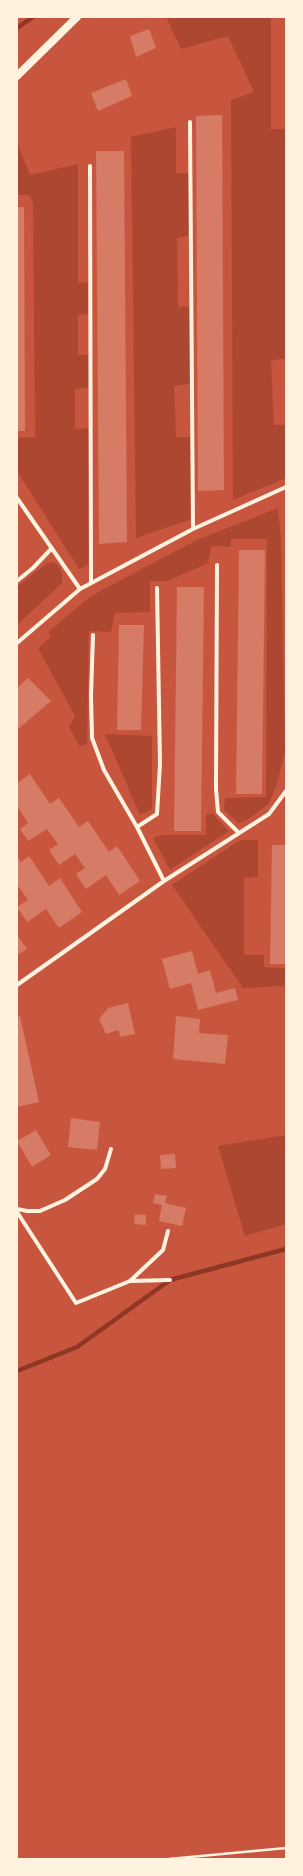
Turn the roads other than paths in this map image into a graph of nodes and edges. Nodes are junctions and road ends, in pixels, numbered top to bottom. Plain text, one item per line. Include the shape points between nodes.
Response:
1 (77, 17) edge
2 (17, 76) edge
3 (190, 122) dead end
4 (90, 166) dead end
5 (286, 486) edge
6 (17, 498) edge
7 (193, 528) junction
8 (52, 548) junction
9 (217, 565) dead end
10 (17, 581) edge
11 (91, 583) junction
12 (157, 588) dead end
13 (80, 589) junction
14 (93, 634) dead end
15 (17, 643) edge
16 (286, 791) edge
17 (137, 827) junction
18 (239, 833) junction
19 (164, 881) junction
20 (17, 985) edge
21 (111, 1149) dead end
22 (17, 1210) edge
23 (168, 1231) dead end
24 (170, 1280) dead end
25 (130, 1281) junction

1 - 2 main road
3 - 7 street
4 - 11 street
5 - 7 street
6 - 8 street
7 - 11 street
8 - 10 street
8 - 13 street
9 - 18 street via 216,789 218,812
11 - 13 street
12 - 17 street via 160,764 157,814
13 - 15 street
14 - 17 street via 90,696 92,738 104,770
16 - 18 street via 269,814
17 - 19 street
18 - 19 street
19 - 20 street
21 - 22 street via 105,1169 97,1179 65,1200 40,1211
22 - 25 street via 76,1303
23 - 25 street via 163,1250
24 - 25 street

